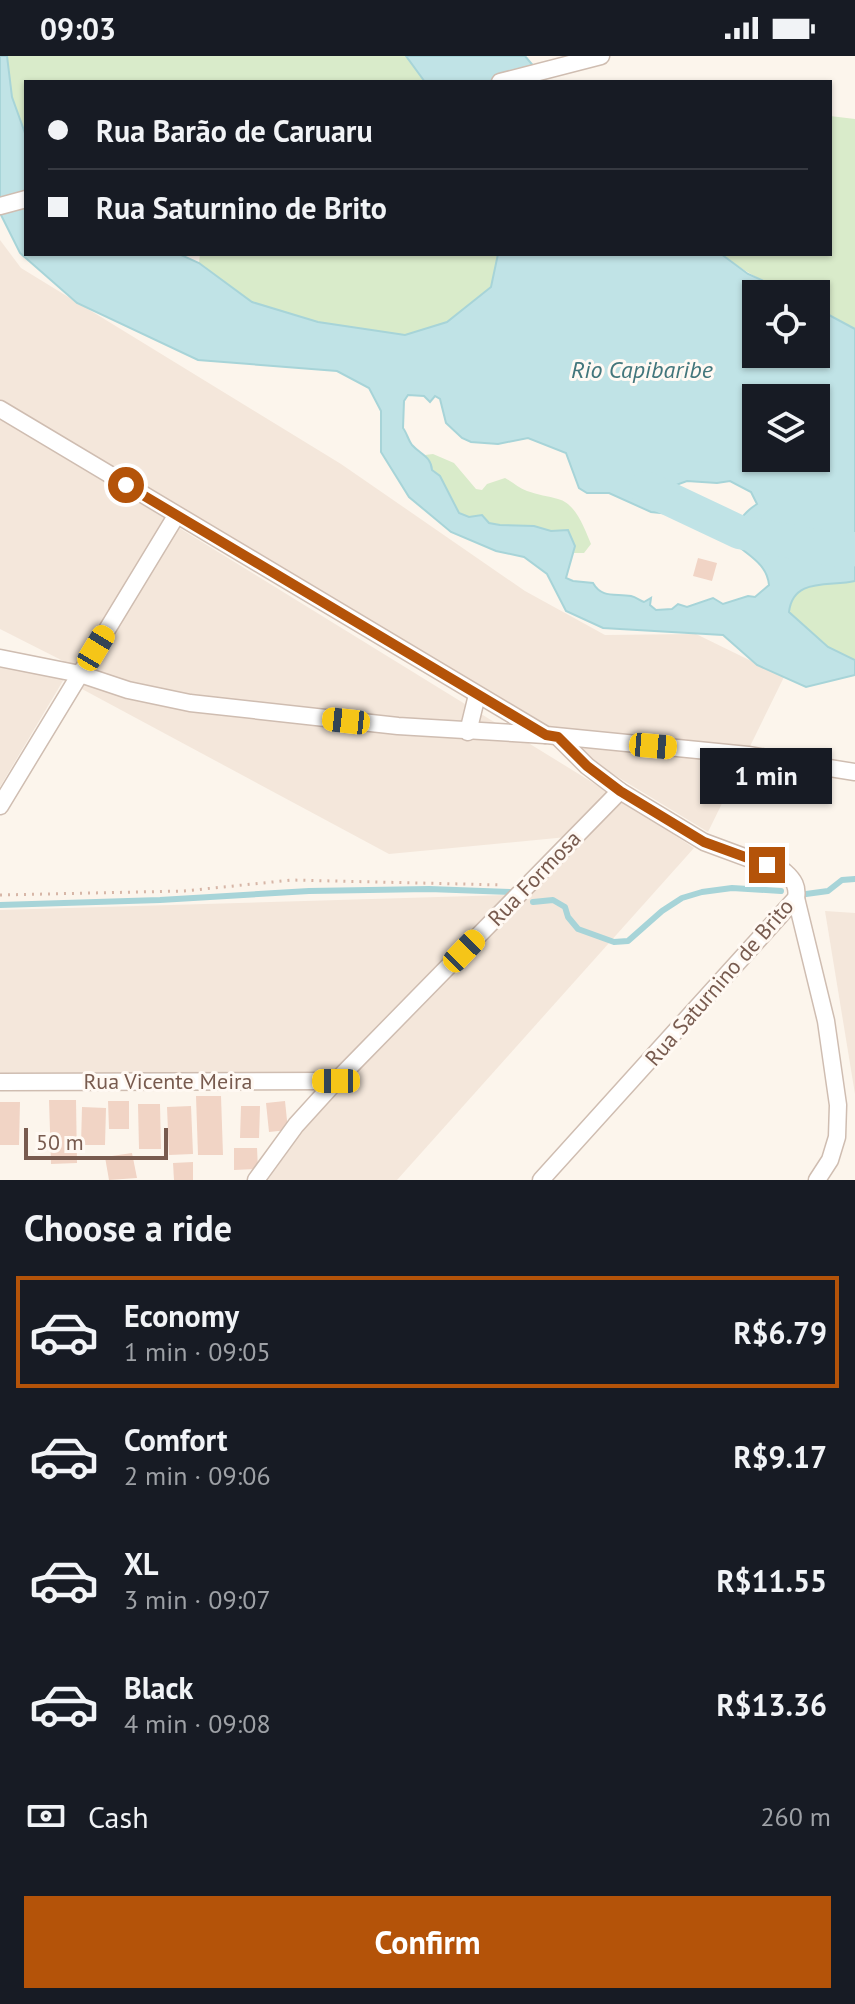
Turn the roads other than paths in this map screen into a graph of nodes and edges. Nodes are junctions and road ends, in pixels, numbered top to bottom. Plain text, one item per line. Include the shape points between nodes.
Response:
1 (601, 56) edge
2 (508, 80) edge
3 (24, 200) edge
4 (0, 206) edge
5 (0, 409) edge
6 (176, 516) junction
7 (0, 658) edge
8 (80, 674) junction
9 (477, 695) junction
10 (468, 732) junction
11 (552, 736) junction
12 (855, 772) edge
13 (620, 791) junction
14 (0, 806) edge
15 (796, 898) junction
16 (336, 1081) junction
17 (0, 1082) edge
18 (256, 1180) edge
19 (541, 1180) edge
20 (817, 1180) edge

1 - 2 street
3 - 4 street
5 - 6 street
6 - 8 street
6 - 9 street
7 - 8 street
8 - 10 street via 190,703
8 - 14 street
9 - 10 street
9 - 11 street
10 - 11 street
11 - 12 street via 748,755
11 - 13 street, Rua Saturnino de Brito
13 - 15 street, Rua Saturnino de Brito via 704,842 785,872 796,886
13 - 16 street, Rua Formosa
15 - 19 street, Rua Saturnino de Brito
15 - 20 street via 826,1021 838,1105 837,1137
16 - 17 street, Rua Vicente Meira
16 - 18 street, Rua Formosa

